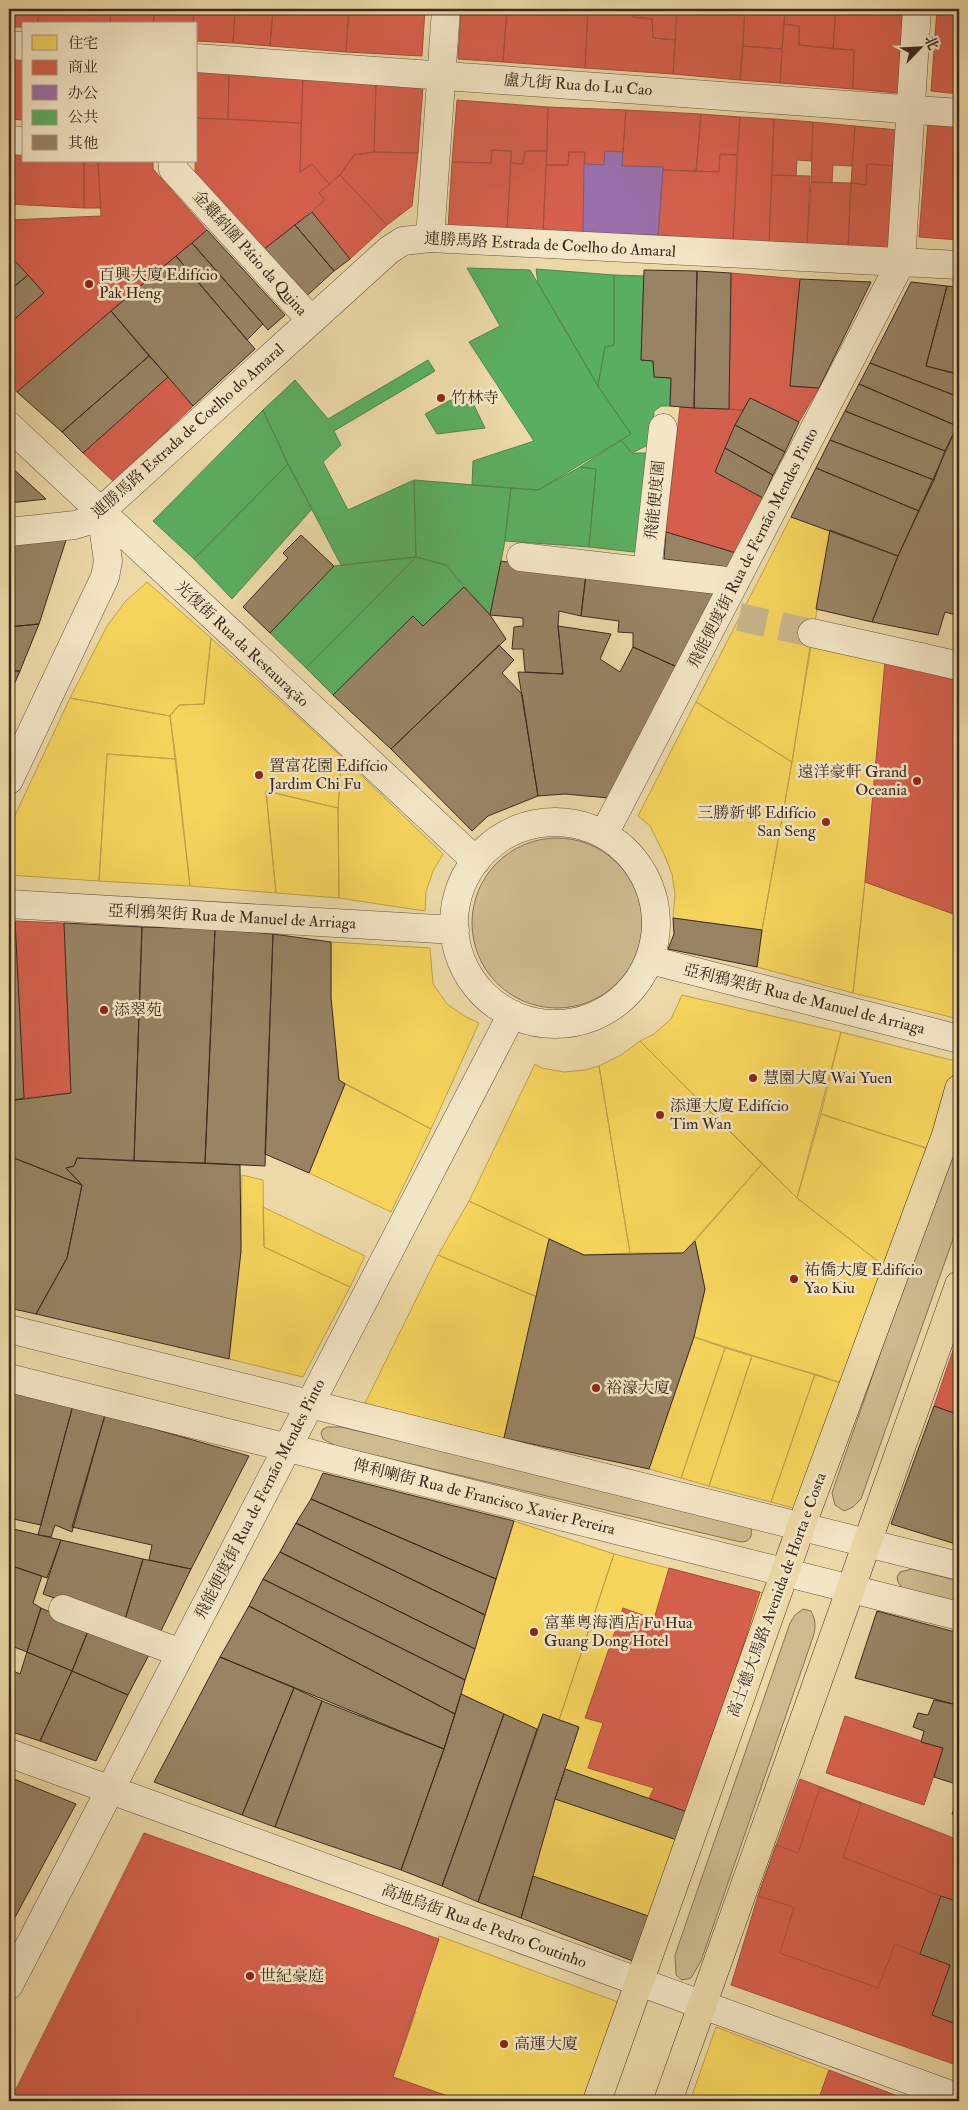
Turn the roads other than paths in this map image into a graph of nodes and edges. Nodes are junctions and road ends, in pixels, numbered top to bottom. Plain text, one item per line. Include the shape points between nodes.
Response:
1 (446, 9) edge
2 (917, 9) edge
3 (9, 45) edge
4 (22, 46) edge
5 (198, 58) edge
6 (441, 76) junction
7 (910, 109) junction
8 (959, 112) edge
9 (9, 140) edge
10 (22, 141) edge
11 (173, 162) edge
12 (430, 238) junction
13 (901, 262) junction
14 (959, 265) edge
15 (311, 320) junction
16 (9, 426) edge
17 (662, 428) dead end
18 (101, 512) junction
19 (9, 532) edge
20 (144, 553) junction
21 (521, 556) dead end
22 (647, 572) junction
23 (105, 577) junction
24 (735, 582) junction
25 (812, 633) tunnel mouth
26 (959, 666) edge
27 (9, 780) edge
28 (604, 834) junction
29 (476, 861) junction
30 (9, 904) edge
31 (455, 930) junction
32 (650, 960) junction
33 (512, 1014) junction
34 (959, 1038) edge
35 (959, 1089) edge
36 (959, 1285) edge
37 (9, 1329) edge
38 (9, 1378) edge
39 (310, 1404) junction
40 (287, 1448) junction
41 (801, 1527) junction
42 (867, 1543) junction
43 (959, 1566) edge
44 (785, 1572) junction
45 (850, 1589) junction
46 (63, 1609) dead end
47 (959, 1616) edge
48 (181, 1653) junction
49 (9, 1753) edge
50 (110, 1790) junction
51 (639, 1982) junction
52 (9, 1985) edge
53 (702, 2005) junction
54 (959, 2098) edge
55 (597, 2101) edge
56 (668, 2101) edge

1 - 6 street
2 - 7 street
3 - 4 street
5 - 6 street, 盧九街 Rua do Lu Cao
6 - 7 street, 盧九街 Rua do Lu Cao
6 - 12 street
7 - 8 street, 盧九街 Rua do Lu Cao
7 - 13 street
9 - 10 street
11 - 15 street, 金雞納圍 Pátio da Quina via 173,169
12 - 13 street, 連勝馬路 Estrada de Coelho do Amaral
12 - 15 street, 連勝馬路 Estrada de Coelho do Amaral via 411,239 395,245
13 - 14 street, 連勝馬路 Estrada de Coelho do Amaral
13 - 24 street, 飛能便度街 Rua de Fernão Mendes Pinto
15 - 18 street, 連勝馬路 Estrada de Coelho do Amaral
16 - 18 street, 光復街 Rua da Restauração
17 - 22 street, 飛能便度圍
18 - 19 street, 連勝馬路 Estrada de Coelho do Amaral via 91,520 75,525
18 - 20 street, 光復街 Rua da Restauração
18 - 23 street via 108,561
20 - 23 street via 115,564
20 - 29 street, 光復街 Rua da Restauração
21 - 22 street
22 - 24 street
23 - 27 street
24 - 28 street, 飛能便度街 Rua de Fernão Mendes Pinto via 729,615
25 - 26 street
28 - 29 street via 573,823 540,822 508,833
28 - 32 street via 631,855 649,884 657,916
29 - 31 street via 463,880 458,896
30 - 31 street, 亞利鴉架街 Rua de Manuel de Arriaga
31 - 33 street via 462,962 470,977 492,1002
32 - 33 street via 629,993 617,1004 587,1020 554,1025
32 - 34 street, 亞利鴉架街 Rua de Manuel de Arriaga
33 - 39 street, 飛能便度街 Rua de Fernão Mendes Pinto
35 - 41 main road, 高士德大馬路 Avenida de Horta e Costa via 946,1134
36 - 42 main road
37 - 39 street
38 - 40 street, 俾利喇街 Rua de Francisco Xavier Pereira
39 - 40 street, 飛能便度街 Rua de Fernão Mendes Pinto
39 - 41 street
40 - 44 street, 俾利喇街 Rua de Francisco Xavier Pereira
40 - 48 street, 飛能便度街 Rua de Fernão Mendes Pinto
41 - 42 street
41 - 44 main road, 高士德大馬路 Avenida de Horta e Costa
42 - 43 street
42 - 45 main road
44 - 45 street, 俾利喇街 Rua de Francisco Xavier Pereira
44 - 51 main road, 高士德大馬路 Avenida de Horta e Costa
45 - 47 street, 俾利喇街 Rua de Francisco Xavier Pereira
45 - 53 main road
46 - 48 street
48 - 50 street, 飛能便度街 Rua de Fernão Mendes Pinto
49 - 50 street, 高地烏街 Rua de Pedro Coutinho
50 - 51 street, 高地烏街 Rua de Pedro Coutinho
50 - 52 street, 飛能便度街 Rua de Fernão Mendes Pinto
51 - 53 street, 高地烏街 Rua de Pedro Coutinho
51 - 55 main road, 高士德大馬路 Avenida de Horta e Costa
53 - 54 street, 高地烏街 Rua de Pedro Coutinho
53 - 56 main road

